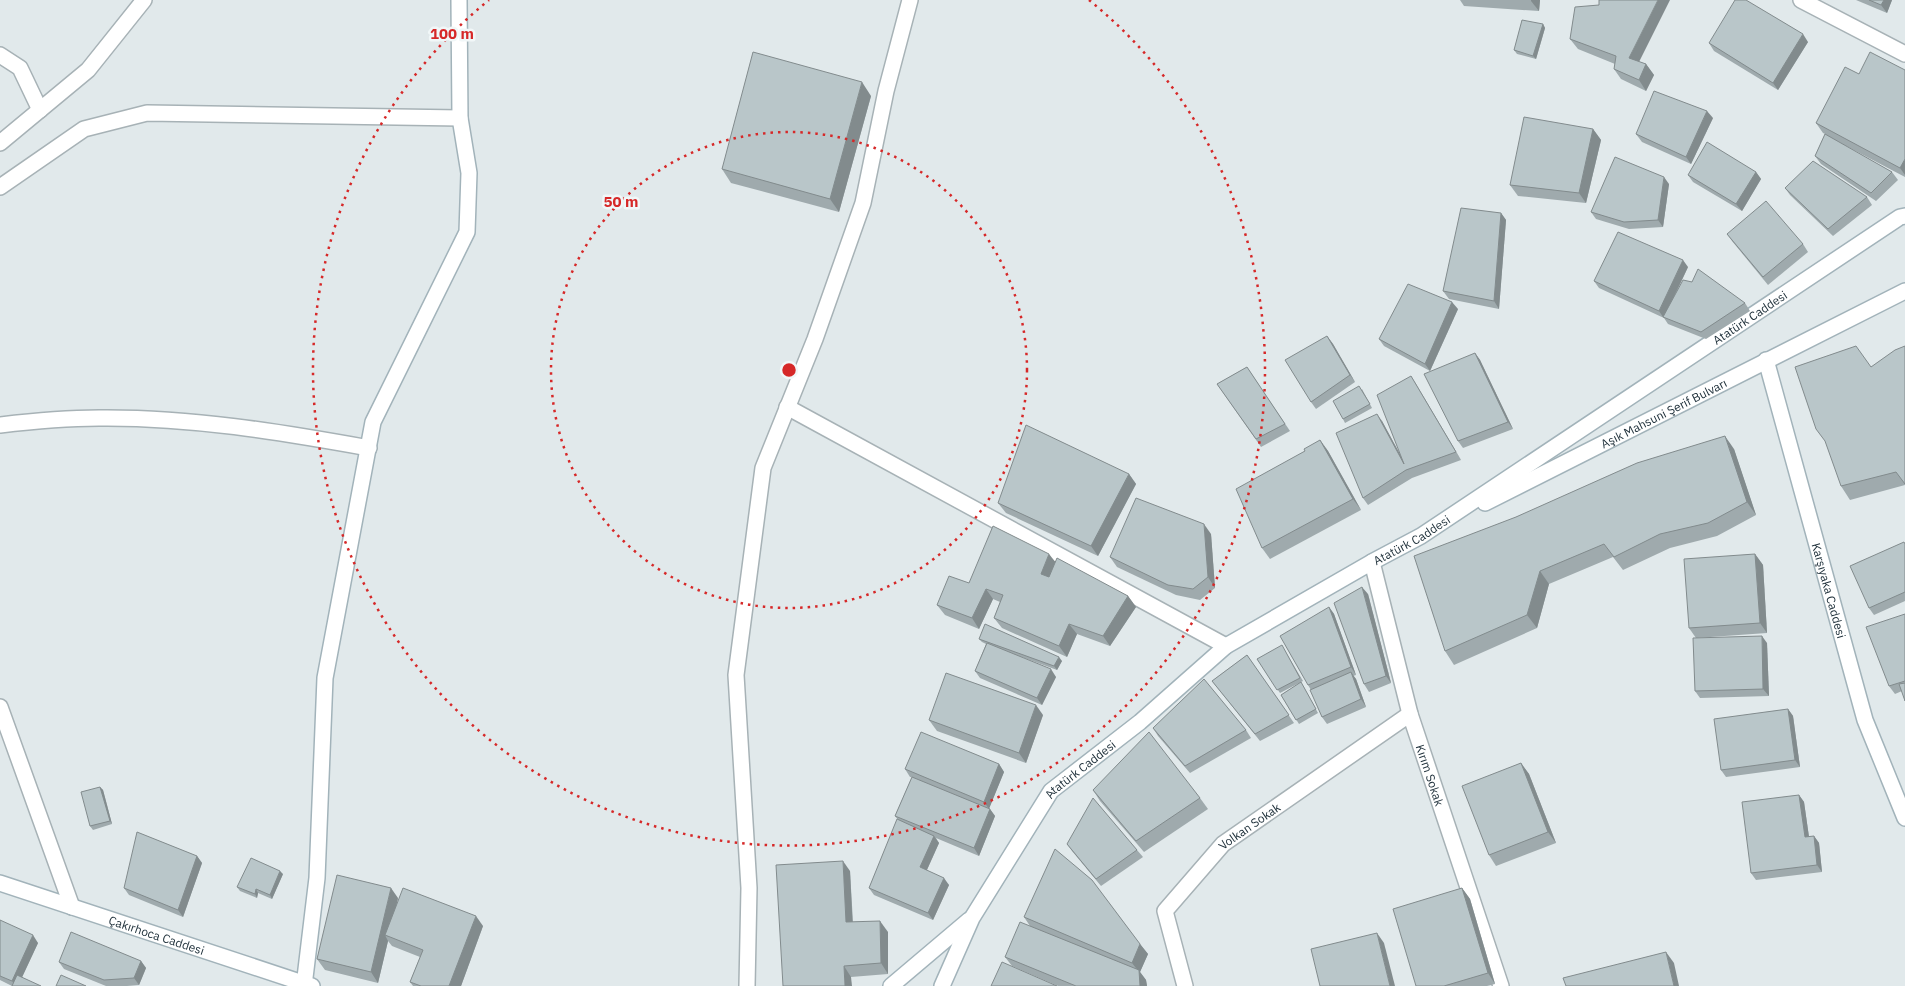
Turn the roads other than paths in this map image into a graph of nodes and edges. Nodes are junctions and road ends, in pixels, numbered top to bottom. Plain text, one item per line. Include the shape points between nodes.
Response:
1 (144, 0) edge
2 (459, 0) edge
3 (910, 0) edge
4 (1801, 0) edge
5 (1905, 54) edge
6 (0, 55) edge
7 (40, 110) junction
8 (460, 118) junction
9 (0, 143) edge
10 (0, 187) edge
11 (1903, 216) edge
12 (1905, 290) edge
13 (1766, 360) junction
14 (787, 407) junction
15 (0, 425) edge
16 (368, 448) junction
17 (1421, 536) junction
18 (1372, 562) junction
19 (1226, 646) junction
20 (0, 707) edge
21 (1410, 714) junction
22 (1905, 818) edge
23 (0, 882) edge
24 (72, 907) junction
25 (972, 918) junction
26 (307, 985) edge
27 (747, 986) edge
28 (891, 986) edge
29 (942, 986) edge
30 (1185, 986) edge
31 (1501, 986) edge

1 - 7 street via 88,70
2 - 8 street
3 - 14 street via 886,91 863,203
4 - 5 street
6 - 7 street via 20,68
7 - 9 street
8 - 10 street via 147,113 84,129
8 - 16 street via 469,173 467,232 374,422
11 - 17 street, Atatürk Caddesi
12 - 13 street, Aşık Mahsuni Şerif Bulvarı
13 - 17 street, Aşık Mahsuni Şerif Bulvarı
13 - 22 street, Karşıyaka Caddesi via 1865,720
14 - 19 street
14 - 27 street via 763,468 736,675 749,888
15 - 16 street via 90,418 151,419 286,433
16 - 26 street via 325,678 317,878
17 - 18 street, Atatürk Caddesi
18 - 19 street, Atatürk Caddesi
18 - 21 street, Kırım Sokak
19 - 25 street, Atatürk Caddesi via 1140,722 1051,791
20 - 24 street
21 - 30 street, Volkan Sokak via 1223,844 1165,911
21 - 31 street, Kırım Sokak
23 - 24 street, Çakırhoca Caddesi
24 - 26 street, Çakırhoca Caddesi
25 - 28 street, Atatürk Caddesi
25 - 29 street, Atatürk Caddesi

